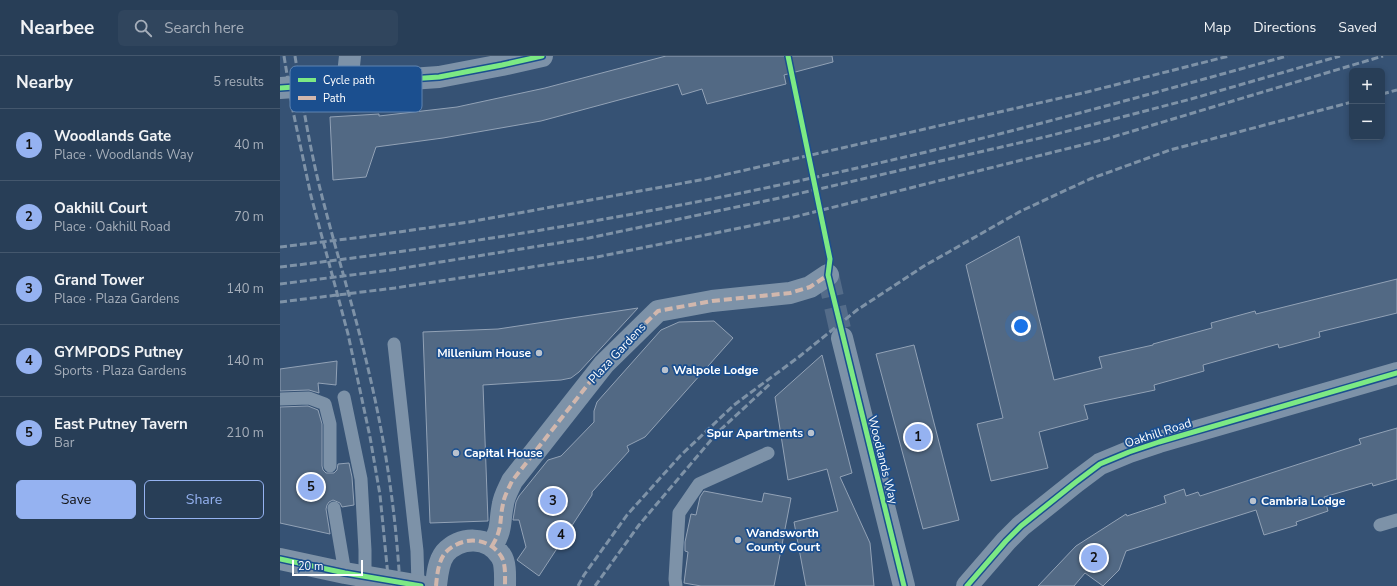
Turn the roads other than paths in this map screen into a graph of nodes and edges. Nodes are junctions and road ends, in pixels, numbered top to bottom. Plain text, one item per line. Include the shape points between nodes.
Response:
1 (350, 56) edge
2 (542, 56) edge
3 (349, 66) edge
4 (422, 78) edge
5 (290, 87) edge
6 (280, 88) edge
7 (828, 275) dead end
8 (842, 338) tunnel mouth
9 (394, 344) dead end
10 (1397, 373) edge
11 (344, 397) dead end
12 (280, 399) edge
13 (768, 453) dead end
14 (330, 466) dead end
15 (334, 508) dead end
16 (1397, 520) edge
17 (1380, 525) dead end
18 (492, 546) junction
19 (280, 559) edge
20 (355, 575) junction
21 (419, 586) edge
22 (436, 586) edge
23 (505, 586) edge
24 (676, 586) edge
25 (904, 586) edge
26 (967, 586) edge

1 - 3 street
2 - 4 street
5 - 6 street
7 - 18 street, Plaza Gardens via 810,287 790,294 712,302 658,311 604,364 512,481 503,503 498,536
8 - 25 street, Woodlands Way
9 - 21 lane
10 - 26 street, Oakhill Road via 1158,442 1100,464 1021,526
11 - 20 lane via 361,479 365,550
12 - 14 lane via 309,398 325,404 330,424
13 - 24 lane via 699,484 678,512
15 - 20 lane
16 - 17 lane
18 - 22 street via 480,541 468,540 458,543 445,554 439,567
18 - 23 street via 502,557
19 - 20 highway
20 - 21 highway

